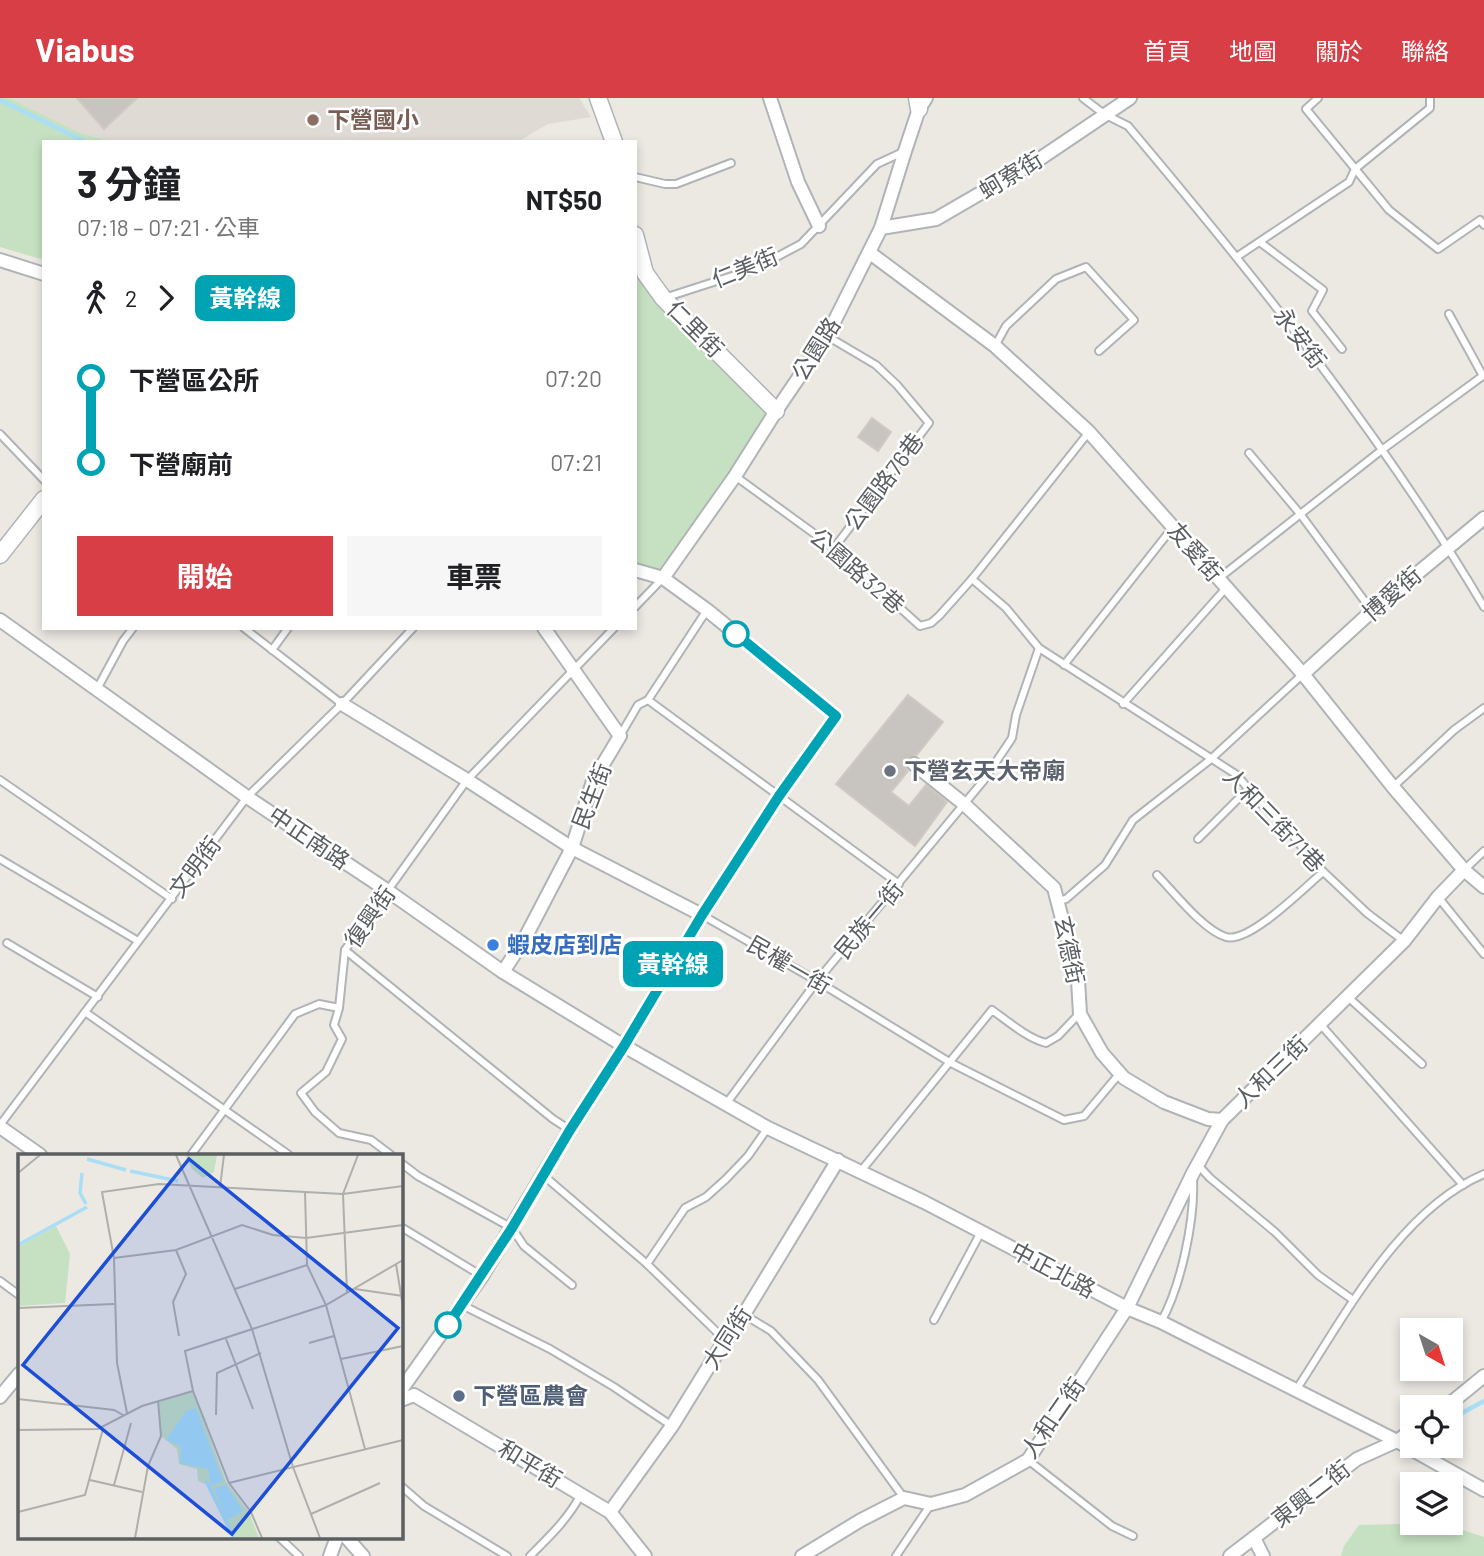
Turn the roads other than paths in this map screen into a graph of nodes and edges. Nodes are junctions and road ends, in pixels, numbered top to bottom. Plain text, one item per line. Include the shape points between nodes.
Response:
1 (598, 98) edge
2 (771, 98) edge
3 (1083, 98) edge
4 (1130, 98) edge
5 (1318, 98) edge
6 (1430, 98) edge
7 (921, 102) edge
8 (1104, 114) junction
9 (611, 140) edge
10 (905, 151) junction
11 (731, 163) dead end
12 (1355, 169) junction
13 (637, 177) edge
14 (1484, 225) edge
15 (819, 226) junction
16 (881, 228) junction
17 (637, 243) edge
18 (1261, 243) junction
19 (870, 253) junction
20 (1238, 256) junction
21 (0, 260) edge
22 (42, 273) edge
23 (663, 298) junction
24 (1449, 314) dead end
25 (827, 336) junction
26 (995, 346) junction
27 (1342, 349) dead end
28 (1099, 351) dead end
29 (1484, 375) edge
30 (776, 411) junction
31 (1089, 432) junction
32 (0, 434) edge
33 (1383, 449) junction
34 (1249, 453) dead end
35 (736, 476) junction
36 (42, 478) edge
37 (42, 502) edge
38 (1301, 515) junction
39 (1484, 518) edge
40 (1173, 527) junction
41 (834, 548) junction
42 (1447, 548) junction
43 (0, 555) edge
44 (637, 571) edge
45 (663, 578) junction
46 (972, 579) junction
47 (1222, 583) junction
48 (637, 605) edge
49 (1484, 607) edge
50 (707, 610) junction
51 (1372, 611) junction
52 (0, 620) edge
53 (131, 630) edge
54 (247, 630) edge
55 (287, 630) edge
56 (410, 630) edge
57 (545, 630) edge
58 (612, 630) edge
59 (1039, 648) junction
60 (272, 650) junction
61 (1064, 665) junction
62 (574, 670) junction
63 (1303, 674) junction
64 (97, 689) junction
65 (648, 699) junction
66 (342, 704) junction
67 (1123, 704) junction
68 (1484, 708) edge
69 (620, 736) junction
70 (1211, 759) junction
71 (914, 764) dead end
72 (0, 780) edge
73 (467, 780) junction
74 (1394, 787) junction
75 (1248, 789) junction
76 (247, 796) junction
77 (779, 796) junction
78 (964, 804) junction
79 (1198, 839) dead end
80 (572, 848) junction
81 (1484, 851) edge
82 (0, 859) edge
83 (1464, 870) junction
84 (1323, 872) junction
85 (1157, 875) dead end
86 (899, 884) junction
87 (1484, 887) edge
88 (388, 891) junction
89 (1438, 897) junction
90 (172, 899) junction
91 (1058, 901) junction
92 (702, 915) junction
93 (138, 941) junction
94 (1404, 941) junction
95 (7, 943) dead end
96 (345, 950) junction
97 (1484, 954) edge
98 (503, 972) junction
99 (817, 981) junction
100 (98, 997) junction
101 (1349, 998) junction
102 (339, 1008) junction
103 (85, 1012) junction
104 (1080, 1014) junction
105 (1321, 1025) junction
106 (624, 1046) junction
107 (951, 1063) junction
108 (1422, 1063) dead end
109 (1120, 1073) junction
110 (725, 1105) junction
111 (224, 1111) junction
112 (1222, 1120) junction
113 (0, 1126) edge
114 (768, 1128) junction
115 (570, 1130) junction
116 (279, 1148) junction
117 (39, 1154) edge
118 (192, 1154) edge
119 (274, 1154) edge
120 (288, 1154) edge
121 (390, 1154) edge
122 (838, 1160) junction
123 (402, 1164) edge
124 (1195, 1169) junction
125 (861, 1171) junction
126 (1484, 1174) edge
127 (543, 1175) junction
128 (1463, 1185) junction
129 (402, 1228) edge
130 (512, 1228) junction
131 (981, 1232) junction
132 (647, 1264) junction
133 (482, 1276) junction
134 (0, 1281) edge
135 (572, 1285) dead end
136 (18, 1294) edge
137 (1353, 1300) junction
138 (462, 1305) junction
139 (1127, 1308) junction
140 (743, 1314) junction
141 (934, 1320) dead end
142 (1161, 1322) junction
143 (725, 1340) junction
144 (18, 1375) edge
145 (1484, 1376) edge
146 (402, 1389) edge
147 (1296, 1390) junction
148 (1461, 1395) edge
149 (0, 1397) edge
150 (402, 1399) edge
151 (672, 1426) junction
152 (1400, 1439) edge
153 (1397, 1441) junction
154 (1028, 1460) junction
155 (402, 1487) edge
156 (1484, 1490) edge
157 (581, 1494) junction
158 (904, 1498) junction
159 (931, 1504) junction
160 (610, 1512) junction
161 (1133, 1536) dead end
162 (280, 1538) edge
163 (337, 1538) edge
164 (347, 1538) edge
165 (1254, 1538) junction
166 (299, 1556) edge
167 (330, 1556) edge
168 (363, 1556) edge
169 (507, 1556) edge
170 (530, 1556) edge
171 (645, 1556) edge
172 (802, 1556) edge
173 (896, 1556) edge
174 (1230, 1556) edge
175 (1262, 1556) edge

1 - 9 street
2 - 15 street via 798,182
3 - 8 lane, 永安街
4 - 8 street, 蚵寮街
5 - 12 lane via 1306,109
6 - 12 lane via 1430,108
7 - 10 street, 公園路
8 - 16 street, 蚵寮街 via 1041,158 936,219
8 - 20 lane, 永安街 via 1128,126
10 - 15 lane, 仁美街 via 877,164
10 - 16 street, 公園路
11 - 13 lane via 676,184
12 - 14 lane via 1389,210 1438,249 1480,220
12 - 18 lane via 1349,181
15 - 23 lane, 仁美街 via 801,244 754,269
16 - 19 street, 公園路
17 - 23 street, 仁里街 via 645,273
18 - 20 lane
18 - 27 lane via 1323,290 1312,311
19 - 25 street, 公園路
19 - 26 street, 友愛街
20 - 33 lane, 永安街
21 - 22 street
23 - 30 street, 仁里街
24 - 29 lane
25 - 30 street, 公園路
25 - 41 lane, 公園路76巷 via 876,365 929,424
26 - 28 lane via 1006,326 1056,279 1086,267 1134,320
26 - 31 street, 友愛街
29 - 33 lane
30 - 35 street, 公園路
31 - 40 street, 友愛街
31 - 46 lane
32 - 36 lane
33 - 38 lane
33 - 42 lane, 永安街
34 - 38 lane
35 - 41 lane, 公園路32巷
35 - 45 street, 公園路
37 - 43 street
38 - 47 lane
38 - 51 lane
39 - 42 street, 博愛街
40 - 47 street, 友愛街
40 - 61 lane
41 - 46 lane, 公園路32巷 via 920,626 939,616
42 - 49 lane, 永安街
42 - 51 street, 博愛街
44 - 45 street
45 - 48 lane
45 - 50 street
46 - 59 lane, 人和三街71巷 via 1006,608
47 - 63 street, 友愛街
47 - 67 lane
50 - 65 lane
50 - 77 street via 836,716
51 - 63 street, 博愛街
52 - 64 street, 中正南路
53 - 64 lane
54 - 60 lane
55 - 60 lane
56 - 66 lane, 文明街
57 - 62 street, 民生街
58 - 62 lane, 復興街
59 - 61 lane, 人和三街71巷
59 - 78 lane, 民族一街 via 1012,738
60 - 66 lane
61 - 67 lane, 人和三街71巷
62 - 69 street, 民生街
62 - 73 lane, 復興街
63 - 70 lane
63 - 74 street, 友愛街
64 - 76 street, 中正南路
65 - 69 lane via 638,705
65 - 77 lane
66 - 73 street, 民權一街
66 - 76 lane, 文明街
67 - 70 lane, 人和三街71巷
68 - 74 lane
69 - 80 street, 民生街 via 593,781
70 - 75 lane, 人和三街71巷 via 1237,775
70 - 91 lane via 1133,820 1105,865
71 - 78 street, 玄德街
72 - 90 lane
73 - 80 street, 民權一街
73 - 88 lane, 復興街
74 - 83 street, 友愛街
75 - 79 lane
75 - 84 lane, 人和三街71巷
76 - 88 street, 中正南路
76 - 90 lane, 文明街
77 - 86 lane
77 - 92 street
78 - 86 lane, 民族一街
78 - 91 street, 玄德街 via 1055,887
80 - 92 street, 民權一街
80 - 98 street, 民生街
81 - 83 lane
82 - 93 lane
83 - 87 street, 友愛街
83 - 89 street, 人和三街
84 - 85 lane via 1258,927 1227,938 1207,925
84 - 94 lane, 人和三街71巷
86 - 99 lane, 民族一街
88 - 96 lane, 復興街
88 - 98 street, 中正南路
89 - 94 street, 人和三街
89 - 97 lane
90 - 93 lane, 文明街
91 - 104 street, 玄德街 via 1078,980
92 - 99 lane, 民權一街
92 - 106 street
93 - 100 lane, 文明街
94 - 101 street, 人和三街
95 - 100 lane
96 - 102 lane, 復興街
96 - 115 lane
98 - 106 street, 中正南路
99 - 107 lane, 民權一街
99 - 110 lane, 民族一街
100 - 103 lane, 文明街
101 - 105 street, 人和三街
101 - 108 lane
102 - 111 lane via 319,1004 295,1014
102 - 121 lane, 復興街 via 334,1025 342,1039 326,1072 300,1093 339,1133 371,1140
103 - 111 lane
103 - 113 lane, 文明街
104 - 107 lane via 1046,1043 1033,1040 992,1010
104 - 109 street, 玄德街 via 1102,1053
105 - 112 street, 人和三街
105 - 128 lane
106 - 110 street, 中正北路
106 - 115 street
107 - 109 lane, 民權一街 via 1064,1121 1084,1116
107 - 125 lane
109 - 112 street, 玄德街 via 1164,1102
110 - 114 street, 中正北路
111 - 116 lane
111 - 118 lane
112 - 124 street, 人和三街
113 - 117 street
114 - 122 street, 中正北路
114 - 132 lane via 726,1179 685,1208
115 - 127 street
116 - 119 lane
116 - 120 lane
122 - 125 street, 中正北路
122 - 140 street, 大同街
123 - 130 lane
124 - 137 lane
124 - 139 street, 人和三街
124 - 142 lane via 1194,1207 1173,1300
125 - 131 street, 中正北路
126 - 128 lane
127 - 130 street
127 - 132 lane
128 - 137 lane via 1411,1225
129 - 133 lane
130 - 133 street
130 - 135 lane via 524,1245
131 - 139 street, 中正北路
131 - 141 lane
132 - 143 lane
133 - 138 street
134 - 136 lane
137 - 147 lane
138 - 146 street
138 - 151 lane via 550,1349
139 - 142 street, 中正北路
139 - 154 street, 人和二街
140 - 143 street, 大同街
140 - 158 lane via 771,1331 818,1380
142 - 147 street, 中正北路
143 - 151 street, 大同街
144 - 149 street
145 - 148 street
147 - 153 street, 中正北路
150 - 157 street, 和平街 via 414,1395
151 - 160 street, 大同街
152 - 153 street, 東興二街
153 - 156 street, 中正北路
153 - 165 street, 東興二街 via 1357,1459
154 - 159 street, 人和二街 via 965,1495
154 - 161 lane via 1112,1526
155 - 169 lane via 424,1506
157 - 160 street, 和平街
157 - 170 lane via 558,1528
158 - 159 street, 人和二街
158 - 172 street
159 - 173 lane
160 - 171 street, 和平街
162 - 166 lane
163 - 167 street
164 - 168 street
165 - 174 street, 東興二街
165 - 175 street

